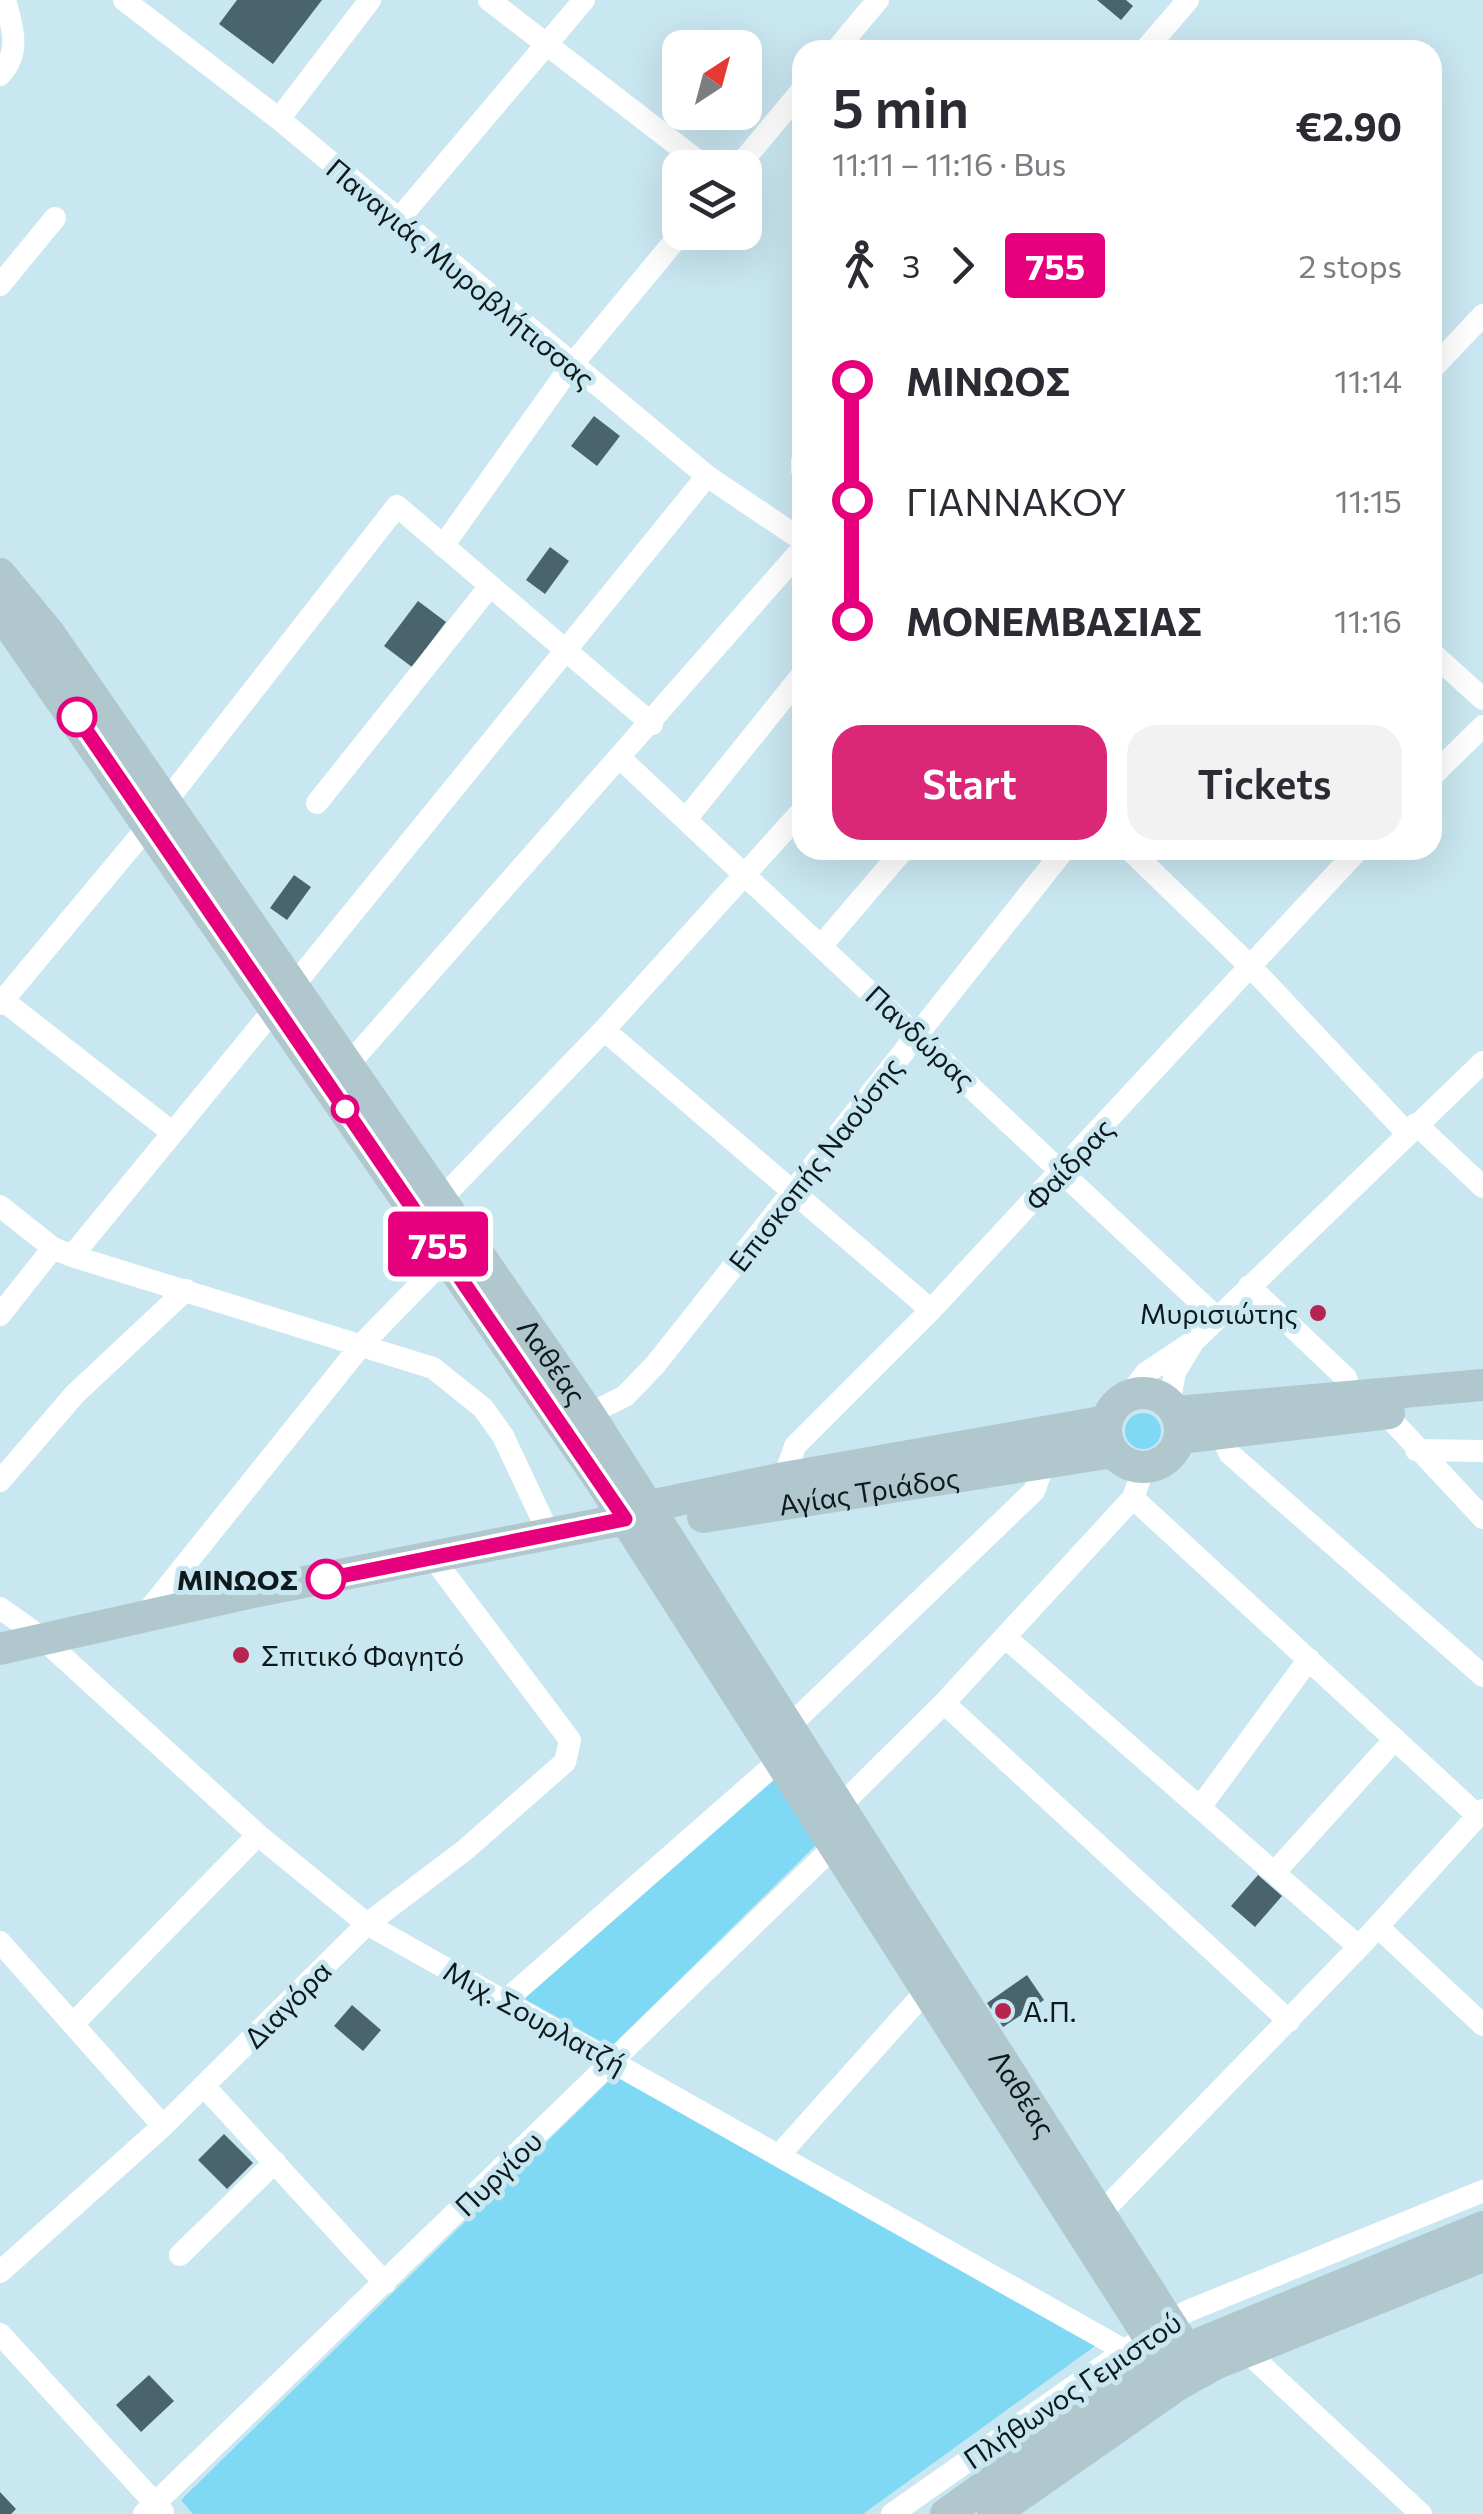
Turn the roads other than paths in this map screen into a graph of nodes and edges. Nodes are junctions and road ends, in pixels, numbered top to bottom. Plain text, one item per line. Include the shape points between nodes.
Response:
1 (5, 0) edge
2 (124, 0) edge
3 (370, 0) edge
4 (489, 0) edge
5 (584, 0) edge
6 (878, 0) edge
7 (1188, 0) edge
8 (844, 40) edge
9 (1154, 40) edge
10 (543, 46) junction
11 (0, 75) edge
12 (792, 102) edge
13 (280, 119) junction
14 (683, 150) edge
15 (752, 150) edge
16 (55, 218) dead end
17 (398, 220) junction
18 (667, 250) edge
19 (0, 285) edge
20 (1483, 315) edge
21 (1442, 358) edge
22 (571, 366) junction
23 (707, 476) junction
24 (792, 533) edge
25 (443, 546) junction
26 (792, 561) edge
27 (0, 574) edge
28 (490, 586) junction
29 (0, 612) edge
30 (568, 652) junction
31 (1442, 662) edge
32 (792, 688) edge
33 (1483, 699) edge
34 (652, 724) junction
35 (1483, 726) edge
36 (622, 760) junction
37 (1442, 766) edge
38 (318, 803) dead end
39 (158, 814) junction
40 (686, 819) junction
41 (792, 823) edge
42 (894, 860) edge
43 (1056, 860) edge
44 (1140, 860) edge
45 (1349, 860) edge
46 (747, 875) junction
47 (822, 945) junction
48 (1252, 968) junction
49 (285, 996) junction
50 (1, 1001) edge
51 (604, 1030) junction
52 (916, 1033) junction
53 (1483, 1062) edge
54 (348, 1064) junction
55 (1411, 1128) junction
56 (173, 1132) junction
57 (1063, 1170) junction
58 (1483, 1187) edge
59 (795, 1193) junction
60 (441, 1198) junction
61 (0, 1206) edge
62 (63, 1252) junction
63 (447, 1258) junction
64 (1250, 1286) junction
65 (186, 1290) junction
66 (931, 1310) junction
67 (0, 1315) edge
68 (1217, 1318) junction
69 (1194, 1341) junction
70 (363, 1343) junction
71 (1483, 1385) edge
72 (1128, 1395) junction
73 (1364, 1408) junction
74 (1483, 1408) edge
75 (588, 1414) junction
76 (1175, 1418) junction
77 (1220, 1433) junction
78 (1110, 1436) junction
79 (1416, 1450) junction
80 (1483, 1450) edge
81 (1046, 1459) junction
82 (784, 1478) junction
83 (0, 1480) edge
84 (1138, 1483) junction
85 (643, 1517) junction
86 (1483, 1518) edge
87 (549, 1534) junction
88 (434, 1558) junction
89 (0, 1608) edge
90 (144, 1616) junction
91 (1005, 1636) junction
92 (41, 1637) junction
93 (0, 1648) edge
94 (1308, 1659) junction
95 (1483, 1676) edge
96 (944, 1703) junction
97 (1395, 1739) junction
98 (783, 1745) junction
99 (1201, 1806) junction
100 (1480, 1813) edge
101 (835, 1827) junction
102 (258, 1835) junction
103 (1275, 1872) junction
104 (368, 1924) junction
105 (1378, 1927) junction
106 (0, 1942) edge
107 (1359, 1947) junction
108 (937, 1986) junction
109 (505, 2001) junction
110 (1289, 2021) junction
111 (73, 2024) junction
112 (1483, 2024) edge
113 (613, 2060) junction
114 (204, 2086) junction
115 (163, 2126) junction
116 (780, 2154) junction
117 (275, 2162) junction
118 (1483, 2190) edge
119 (1100, 2214) junction
120 (1483, 2227) edge
121 (180, 2256) dead end
122 (1483, 2256) edge
123 (0, 2272) edge
124 (384, 2283) junction
125 (0, 2334) edge
126 (1246, 2352) junction
127 (1167, 2353) junction
128 (154, 2510) edge
129 (892, 2514) edge
130 (946, 2514) edge
131 (993, 2514) edge
132 (1421, 2514) edge

1 - 11 street via 14,45 12,62
2 - 13 street, Παναγιάς Μυροβλήτισσας
3 - 13 street
4 - 10 street
5 - 10 street
6 - 8 street
7 - 9 street
10 - 14 street
10 - 17 street
12 - 15 street
13 - 17 street, Παναγιάς Μυροβλήτισσας
16 - 19 street
17 - 22 street, Παναγιάς Μυροβλήτισσας
18 - 22 street
20 - 21 street
22 - 23 street, Παναγιάς Μυροβλήτισσας
22 - 25 street
23 - 24 street, Παναγιάς Μυροβλήτισσας
23 - 30 street
25 - 28 street
25 - 39 street via 396,506
26 - 34 street
27 - 39 street, Λαθέας via 50,633
28 - 30 street
28 - 38 street
29 - 39 street, Λαθέας
30 - 34 street
30 - 49 street
31 - 33 street
32 - 40 street
34 - 36 street
35 - 37 street
36 - 40 street, Πανδώρας
36 - 54 street
39 - 49 street, Λαθέας
39 - 50 street
40 - 46 street, Πανδώρας
41 - 46 street
42 - 47 street
43 - 52 street, Επισκοπής Ναούσης
44 - 48 street
45 - 48 street, Φαίδρας
46 - 47 street, Πανδώρας
46 - 51 street
47 - 52 street, Πανδώρας
48 - 55 street
48 - 57 street, Φαίδρας
49 - 54 street, Λαθέας
49 - 56 street
49 - 63 street, Λαθέας
50 - 56 street
51 - 59 street
51 - 60 street
52 - 57 street, Πανδώρας
52 - 59 street, Επισκοπής Ναούσης
53 - 55 street
54 - 60 street, Λαθέας
55 - 58 street
55 - 64 street
56 - 62 street
57 - 66 street, Φαίδρας
57 - 68 street, Πανδώρας
59 - 66 street
59 - 75 street, Επισκοπής Ναούσης via 655,1365 625,1396
60 - 75 street, Λαθέας
61 - 62 street
62 - 65 street
62 - 67 street
63 - 70 street
63 - 85 street, Λαθέας
64 - 68 street
64 - 73 street via 1346,1378
65 - 70 street
65 - 83 street via 74,1394
66 - 82 street, Φαίδρας via 795,1446
68 - 69 street
69 - 72 street via 1161,1360
69 - 76 street via 1174,1372
70 - 87 street via 432,1368 483,1408
70 - 90 street
71 - 73 street
72 - 76 street via 1150,1393
72 - 78 street via 1114,1406
73 - 74 street
73 - 76 street
73 - 77 street
73 - 79 street
75 - 85 street, Λαθέας
76 - 77 street
76 - 84 street via 1167,1459
77 - 95 street via 1230,1454
78 - 81 street, Αγίας Τριάδος
78 - 82 street, Αγίας Τριάδος
78 - 84 street
79 - 80 street
79 - 86 street
81 - 85 street, Αγίας Τριάδος
81 - 98 street via 1034,1491
82 - 85 street, Αγίας Τριάδος
84 - 91 street, Πυργίου
84 - 94 street
85 - 87 street, Αγίας Τριάδος
85 - 98 street, Λαθέας
87 - 88 street, Αγίας Τριάδος
88 - 90 street, Αγίας Τριάδος
88 - 104 street, Διαγόρα via 570,1740 564,1762
89 - 92 street, Μιχ. Σουρλατζή
90 - 92 street, Αγίας Τριάδος
91 - 96 street, Πυργίου
91 - 99 street
92 - 93 street, Αγίας Τριάδος
92 - 102 street, Μιχ. Σουρλατζή
94 - 97 street
94 - 99 street
96 - 101 street, Πυργίου
96 - 110 street
97 - 100 street
97 - 103 street
98 - 101 street, Λαθέας
98 - 109 street
99 - 103 street
100 - 105 street
101 - 108 street, Λαθέας
101 - 113 street, Πυργίου
102 - 104 street, Μιχ. Σουρλατζή
102 - 111 street
103 - 107 street
104 - 109 street, Μιχ. Σουρλατζή
104 - 114 street, Διαγόρα
105 - 107 street
105 - 112 street
106 - 111 street
107 - 110 street
108 - 116 street
108 - 119 street, Λαθέας
108 - 127 street, Λαθέας
109 - 113 street, Μιχ. Σουρλατζή
110 - 119 street
111 - 115 street
113 - 116 street, Μιχ. Σουρλατζή
113 - 124 street, Πυργίου
114 - 115 street, Διαγόρα
114 - 117 street
115 - 123 street, Διαγόρα
116 - 127 street, Μιχ. Σουρλατζή
117 - 121 street
117 - 124 street
118 - 127 street, Πλήθωνος Γεμιστού
119 - 127 street, Λαθέας
120 - 127 street, Πλήθωνος Γεμιστού
122 - 126 street, Πλήθωνος Γεμιστού
124 - 128 street, Πυργίου
125 - 128 street
126 - 127 street, Πλήθωνος Γεμιστού
126 - 132 street
127 - 129 street, Πλήθωνος Γεμιστού
127 - 130 street, Πλήθωνος Γεμιστού
127 - 131 street, Πλήθωνος Γεμιστού

